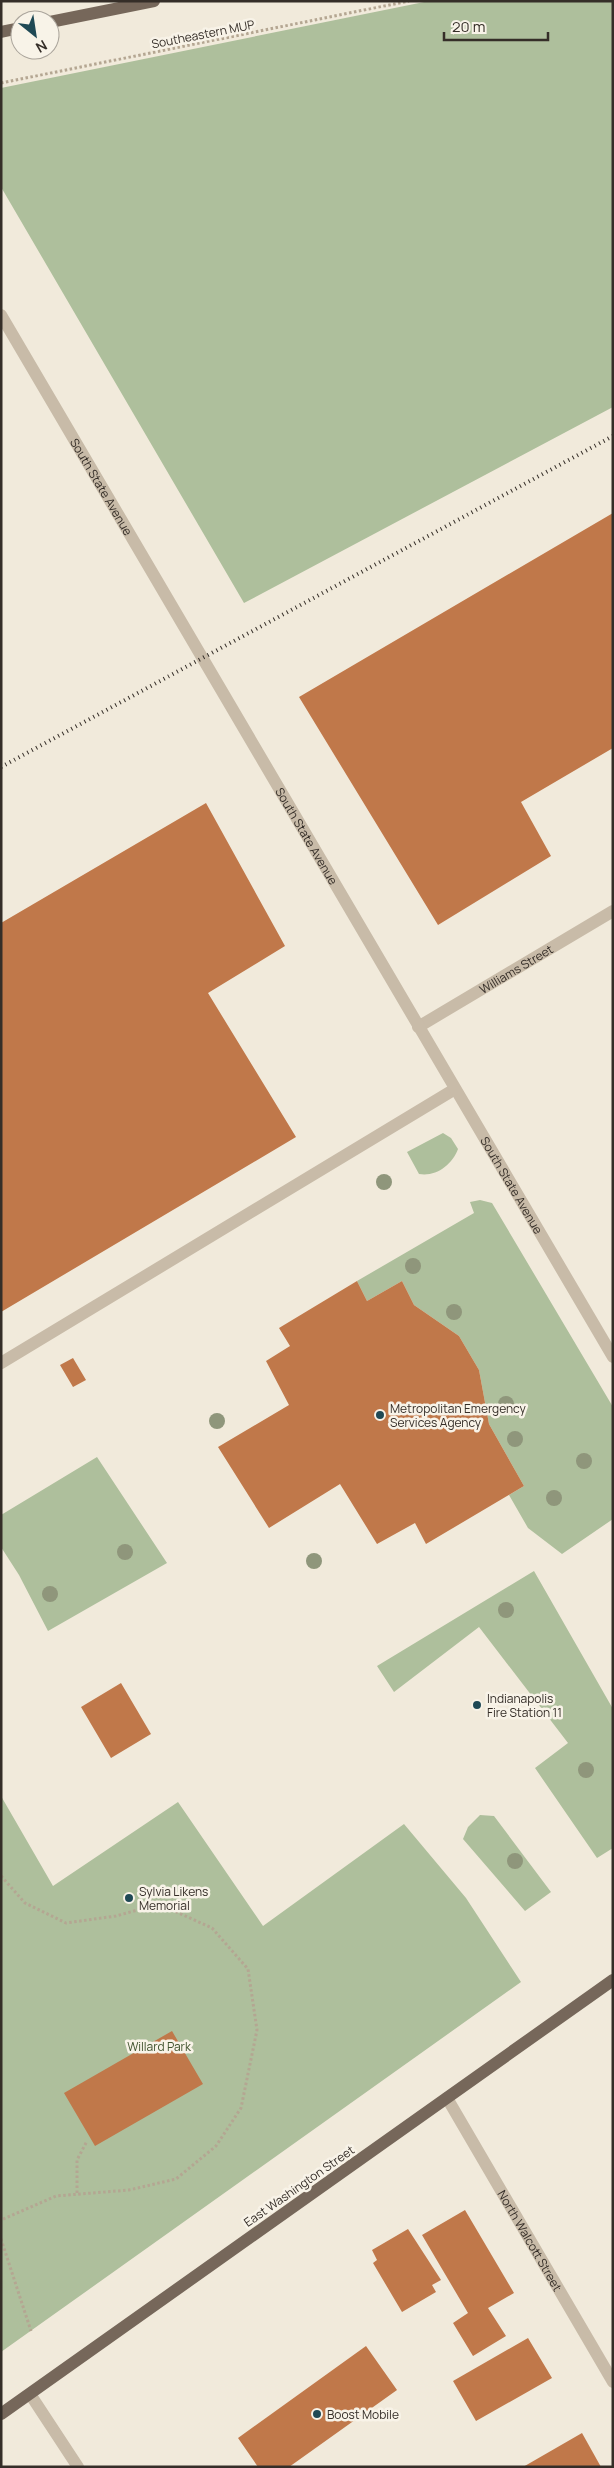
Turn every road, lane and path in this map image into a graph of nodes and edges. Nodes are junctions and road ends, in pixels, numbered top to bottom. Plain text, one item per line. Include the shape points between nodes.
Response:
1 (154, 1) edge
2 (409, 1) edge
3 (60, 20) edge
4 (1, 83) edge
5 (1, 315) edge
6 (613, 911) edge
7 (418, 1027) junction
8 (455, 1089) junction
9 (613, 1357) edge
10 (1, 1362) edge
11 (1, 1876) edge
12 (613, 1980) edge
13 (447, 2098) junction
14 (87, 2141) dead end
15 (77, 2193) junction
16 (1, 2220) edge
17 (1, 2239) edge
18 (31, 2331) dead end
19 (613, 2382) edge
20 (30, 2394) junction
21 (1, 2414) edge
22 (78, 2467) edge

1 - 3 main road
2 - 4 path, Southeastern MUP
5 - 7 street, South State Avenue
6 - 7 street, Williams Street
7 - 8 street, South State Avenue
8 - 9 street, South State Avenue
8 - 10 street
11 - 15 path via 25,1903 66,1923 116,1916 159,1904 212,1928 248,1969 257,2030 241,2108 216,2146 176,2179 129,2190
12 - 13 main road, East Washington Street
13 - 19 street, North Walcott Street
13 - 20 main road, East Washington Street
14 - 15 path via 77,2160
15 - 16 path via 56,2196
17 - 18 path
20 - 21 main road, East Washington Street
20 - 22 street

